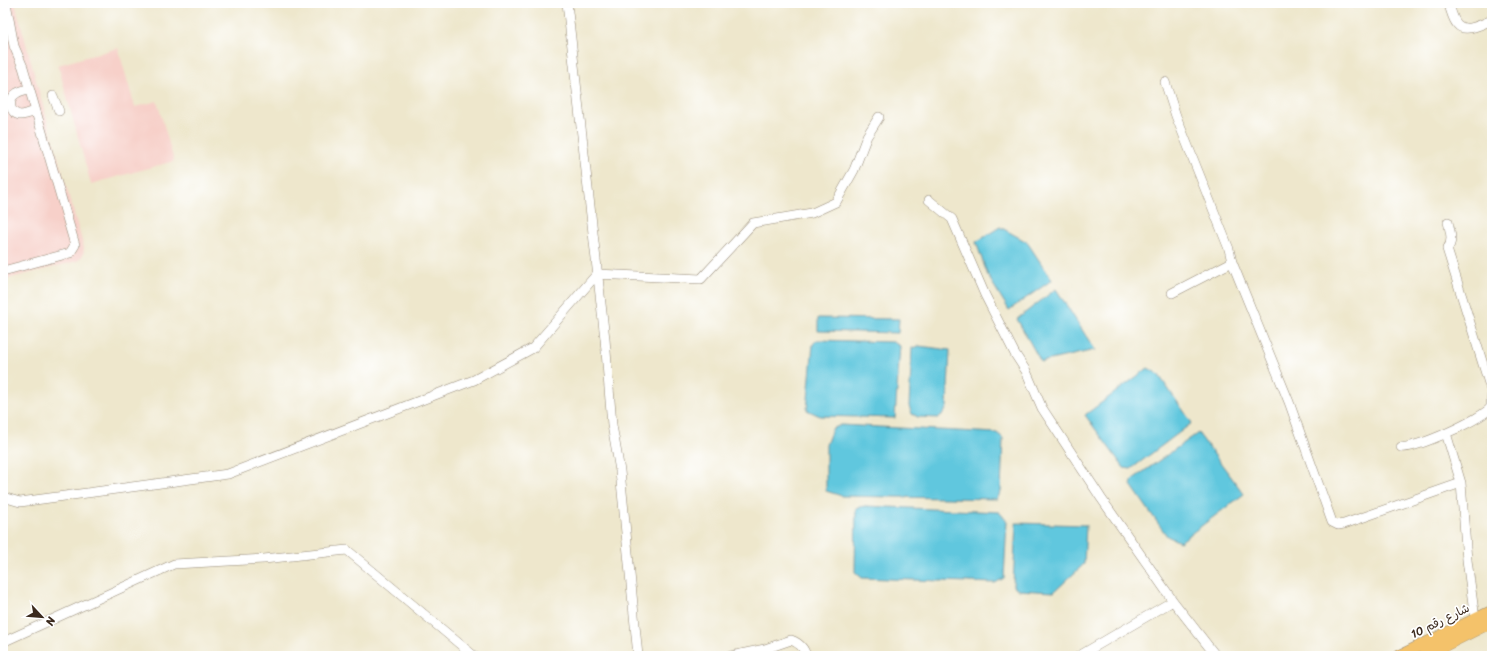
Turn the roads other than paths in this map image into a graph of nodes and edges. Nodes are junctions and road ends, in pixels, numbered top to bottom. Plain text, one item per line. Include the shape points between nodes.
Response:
1 (6, 3) edge
2 (566, 3) edge
3 (1448, 3) edge
4 (1492, 20) edge
5 (1165, 82) dead end
6 (29, 89) junction
7 (53, 96) dead end
8 (35, 111) junction
9 (59, 112) dead end
10 (878, 117) dead end
11 (929, 200) dead end
12 (1448, 222) dead end
13 (1232, 262) junction
14 (3, 272) edge
15 (597, 274) junction
16 (1172, 293) dead end
17 (1446, 433) junction
18 (1401, 447) dead end
19 (1461, 483) junction
20 (3, 497) edge
21 (1173, 601) junction
22 (1492, 611) edge
23 (1475, 619) junction
24 (1492, 622) edge
25 (3, 642) edge
26 (474, 656) edge
27 (638, 656) edge
28 (731, 656) edge
29 (806, 656) edge
30 (1079, 656) edge
31 (1216, 656) edge
32 (1400, 656) edge
33 (1424, 656) edge

1 - 6 street via 14,46
2 - 15 street
3 - 4 street via 1455,22 1460,26 1469,28
5 - 13 street
6 - 8 street
6 - 8 street via 17,93 10,102 11,107 16,114 21,115
7 - 9 street
8 - 14 street via 75,245 70,253
10 - 15 street via 836,202 812,213 753,223 701,279
11 - 21 street via 952,219 985,295 1014,354 1026,371 1042,408
12 - 17 street via 1451,240 1447,249 1492,393 1492,407 1483,415
13 - 16 street
13 - 19 street via 1289,402 1332,522 1344,524
15 - 20 street via 534,348 514,359 474,380 228,474 20,502
15 - 27 street
17 - 18 street via 1410,447
17 - 19 street
19 - 23 street via 1466,560
21 - 30 street
21 - 31 street
22 - 23 main road, شارع رقم 10
23 - 32 main road, شارع رقم 10
24 - 33 main road, شارع رقم 10
25 - 26 street via 174,564 264,559 347,550
28 - 29 street via 790,640 798,642 804,648

